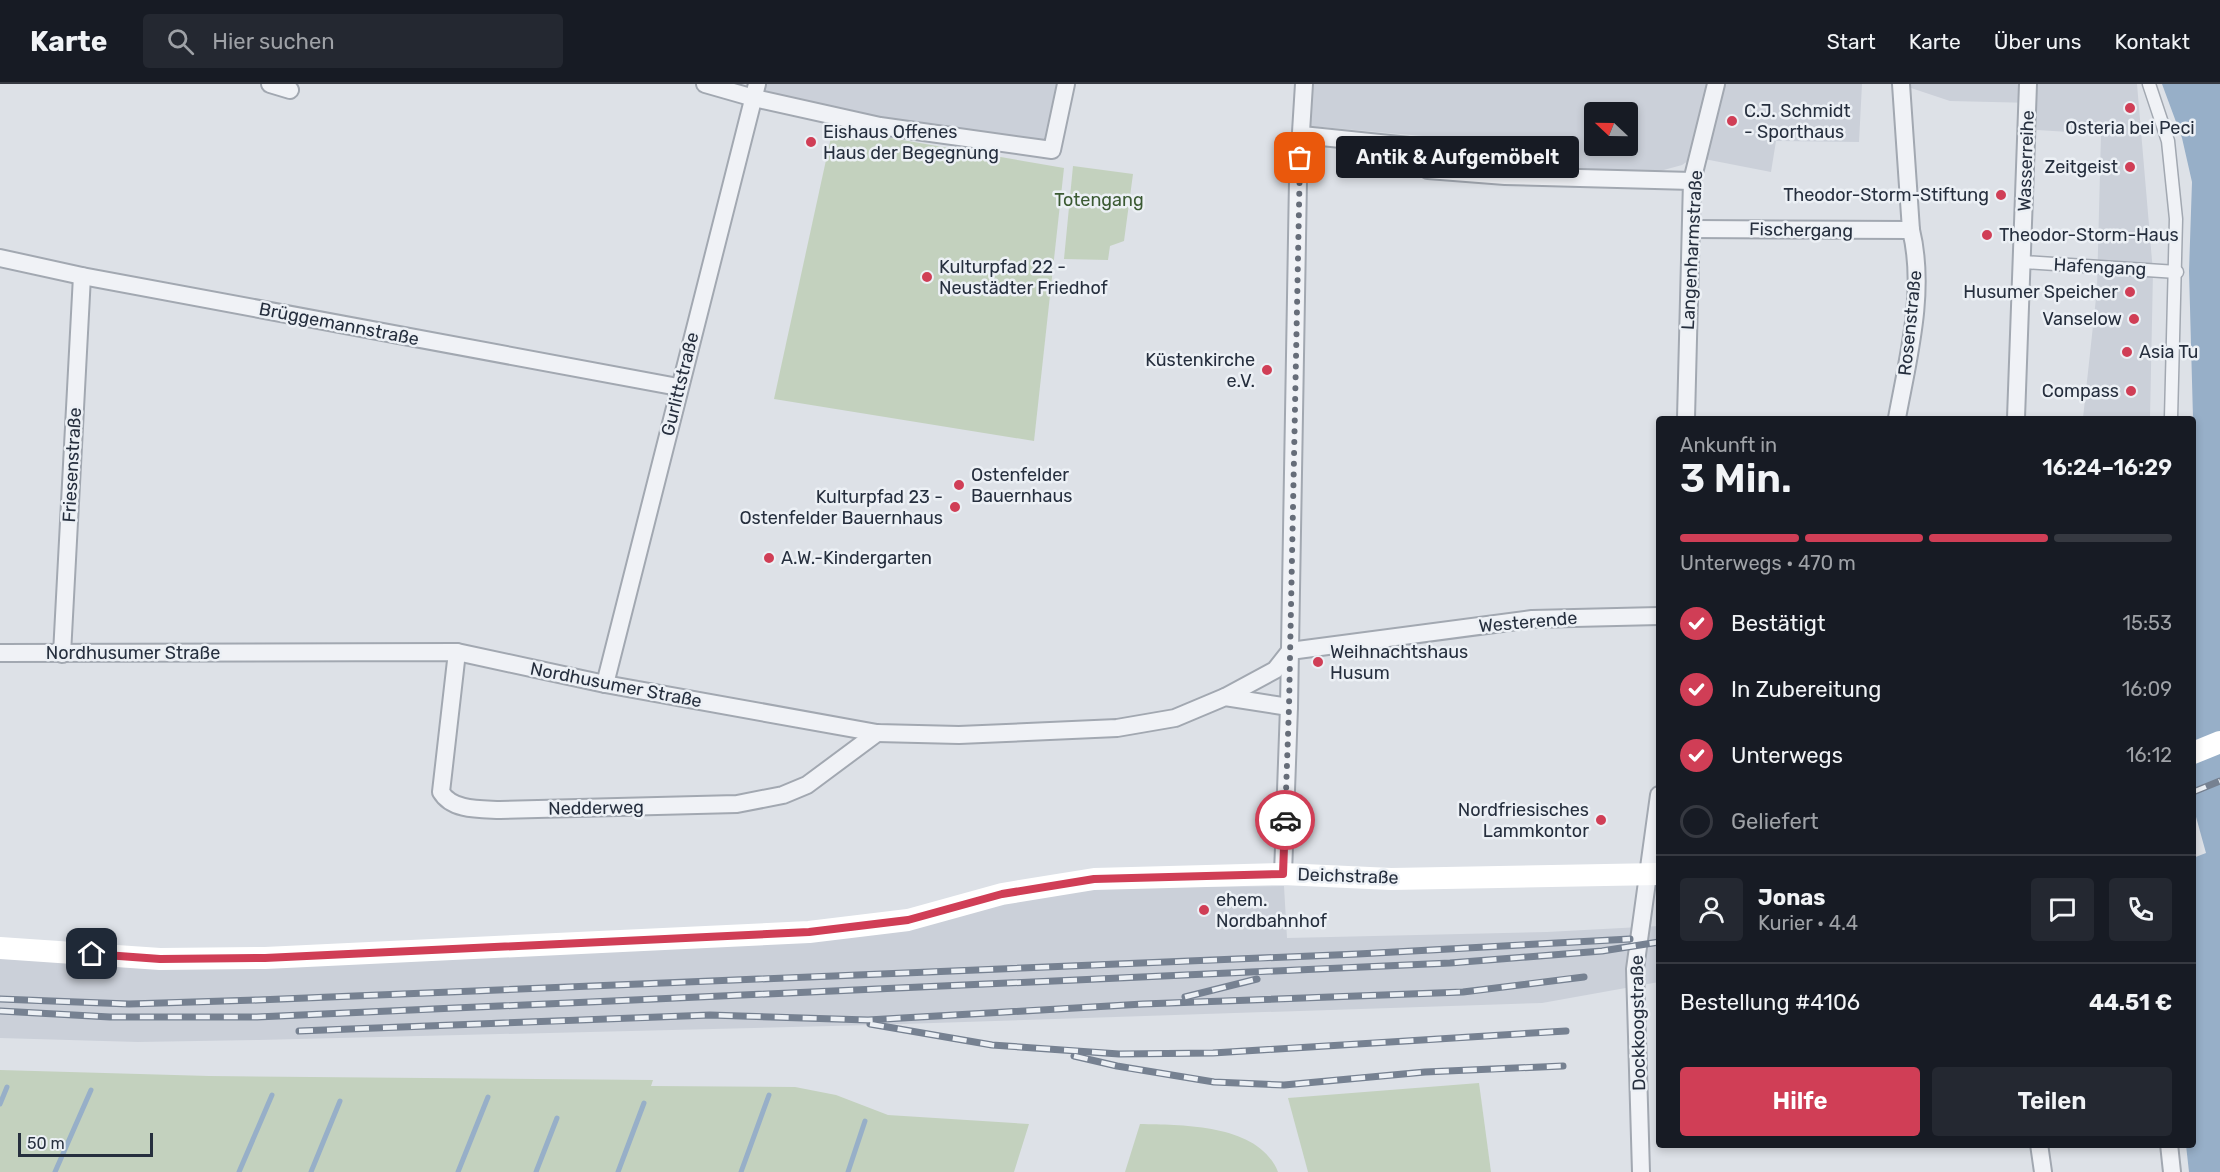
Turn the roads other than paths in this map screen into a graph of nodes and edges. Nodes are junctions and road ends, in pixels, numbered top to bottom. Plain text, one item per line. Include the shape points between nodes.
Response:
1 (270, 84) edge
2 (705, 84) edge
3 (1065, 84) edge
4 (1304, 84) edge
5 (1716, 84) edge
6 (1901, 84) edge
7 (2028, 84) edge
8 (2149, 84) edge
9 (290, 90) dead end
10 (756, 91) edge
11 (1302, 135) junction
12 (1692, 181) junction
13 (1690, 229) junction
14 (1911, 230) junction
15 (0, 258) edge
16 (2024, 262) junction
17 (2177, 272) junction
18 (82, 276) junction
19 (678, 387) junction
20 (1686, 416) edge
21 (1897, 416) edge
22 (2016, 416) edge
23 (2171, 416) edge
24 (1656, 616) edge
25 (1290, 651) junction
26 (457, 652) junction
27 (0, 653) edge
28 (62, 654) junction
29 (605, 684) junction
30 (1225, 697) junction
31 (1289, 707) junction
32 (877, 733) junction
33 (2220, 742) edge
34 (2196, 752) edge
35 (1656, 842) edge
36 (1283, 874) junction
37 (1654, 874) edge
38 (0, 948) edge
39 (2040, 1148) edge
40 (2169, 1148) edge
41 (1641, 1172) edge
42 (2043, 1172) edge
43 (2172, 1172) edge

1 - 9 street
2 - 10 street
3 - 10 street via 1052,150 880,126
4 - 11 street
5 - 12 street, Langenharmstraße
6 - 14 street, Rosenstraße
7 - 16 street, Wasserreihe
8 - 17 street via 2168,141
10 - 19 street, Gurlittstraße
11 - 12 street via 1409,146 1420,153 1428,170
11 - 25 street
12 - 13 street, Langenharmstraße
13 - 14 street, Fischergang
13 - 20 street, Langenharmstraße
14 - 21 street, Rosenstraße via 1917,285
15 - 18 street, Brüggemannstraße
16 - 17 street, Hafengang
16 - 22 street, Wasserreihe
17 - 23 street
18 - 19 street, Brüggemannstraße
18 - 28 street, Friesenstraße
19 - 29 street, Gurlittstraße
24 - 25 street, Westerende via 1532,619
25 - 30 street, Nordhusumer Straße via 1275,670
25 - 31 street
26 - 28 street, Nordhusumer Straße
26 - 29 street, Nordhusumer Straße
26 - 32 street, Nedderweg via 441,792 445,799 464,807 500,810 737,804 783,795 807,785
27 - 28 street, Nordhusumer Straße
29 - 32 street, Nordhusumer Straße
30 - 31 street
30 - 32 street, Nordhusumer Straße via 1175,718 1117,728 959,735
31 - 36 street
33 - 34 main road
35 - 37 street
36 - 37 main road, Deichstraße via 1391,879
36 - 38 main road, Deichstraße via 1094,879 1002,894 908,920 809,932 265,958 160,959
37 - 41 street, Dockkoogstraße via 1635,969
39 - 42 street
40 - 43 street

